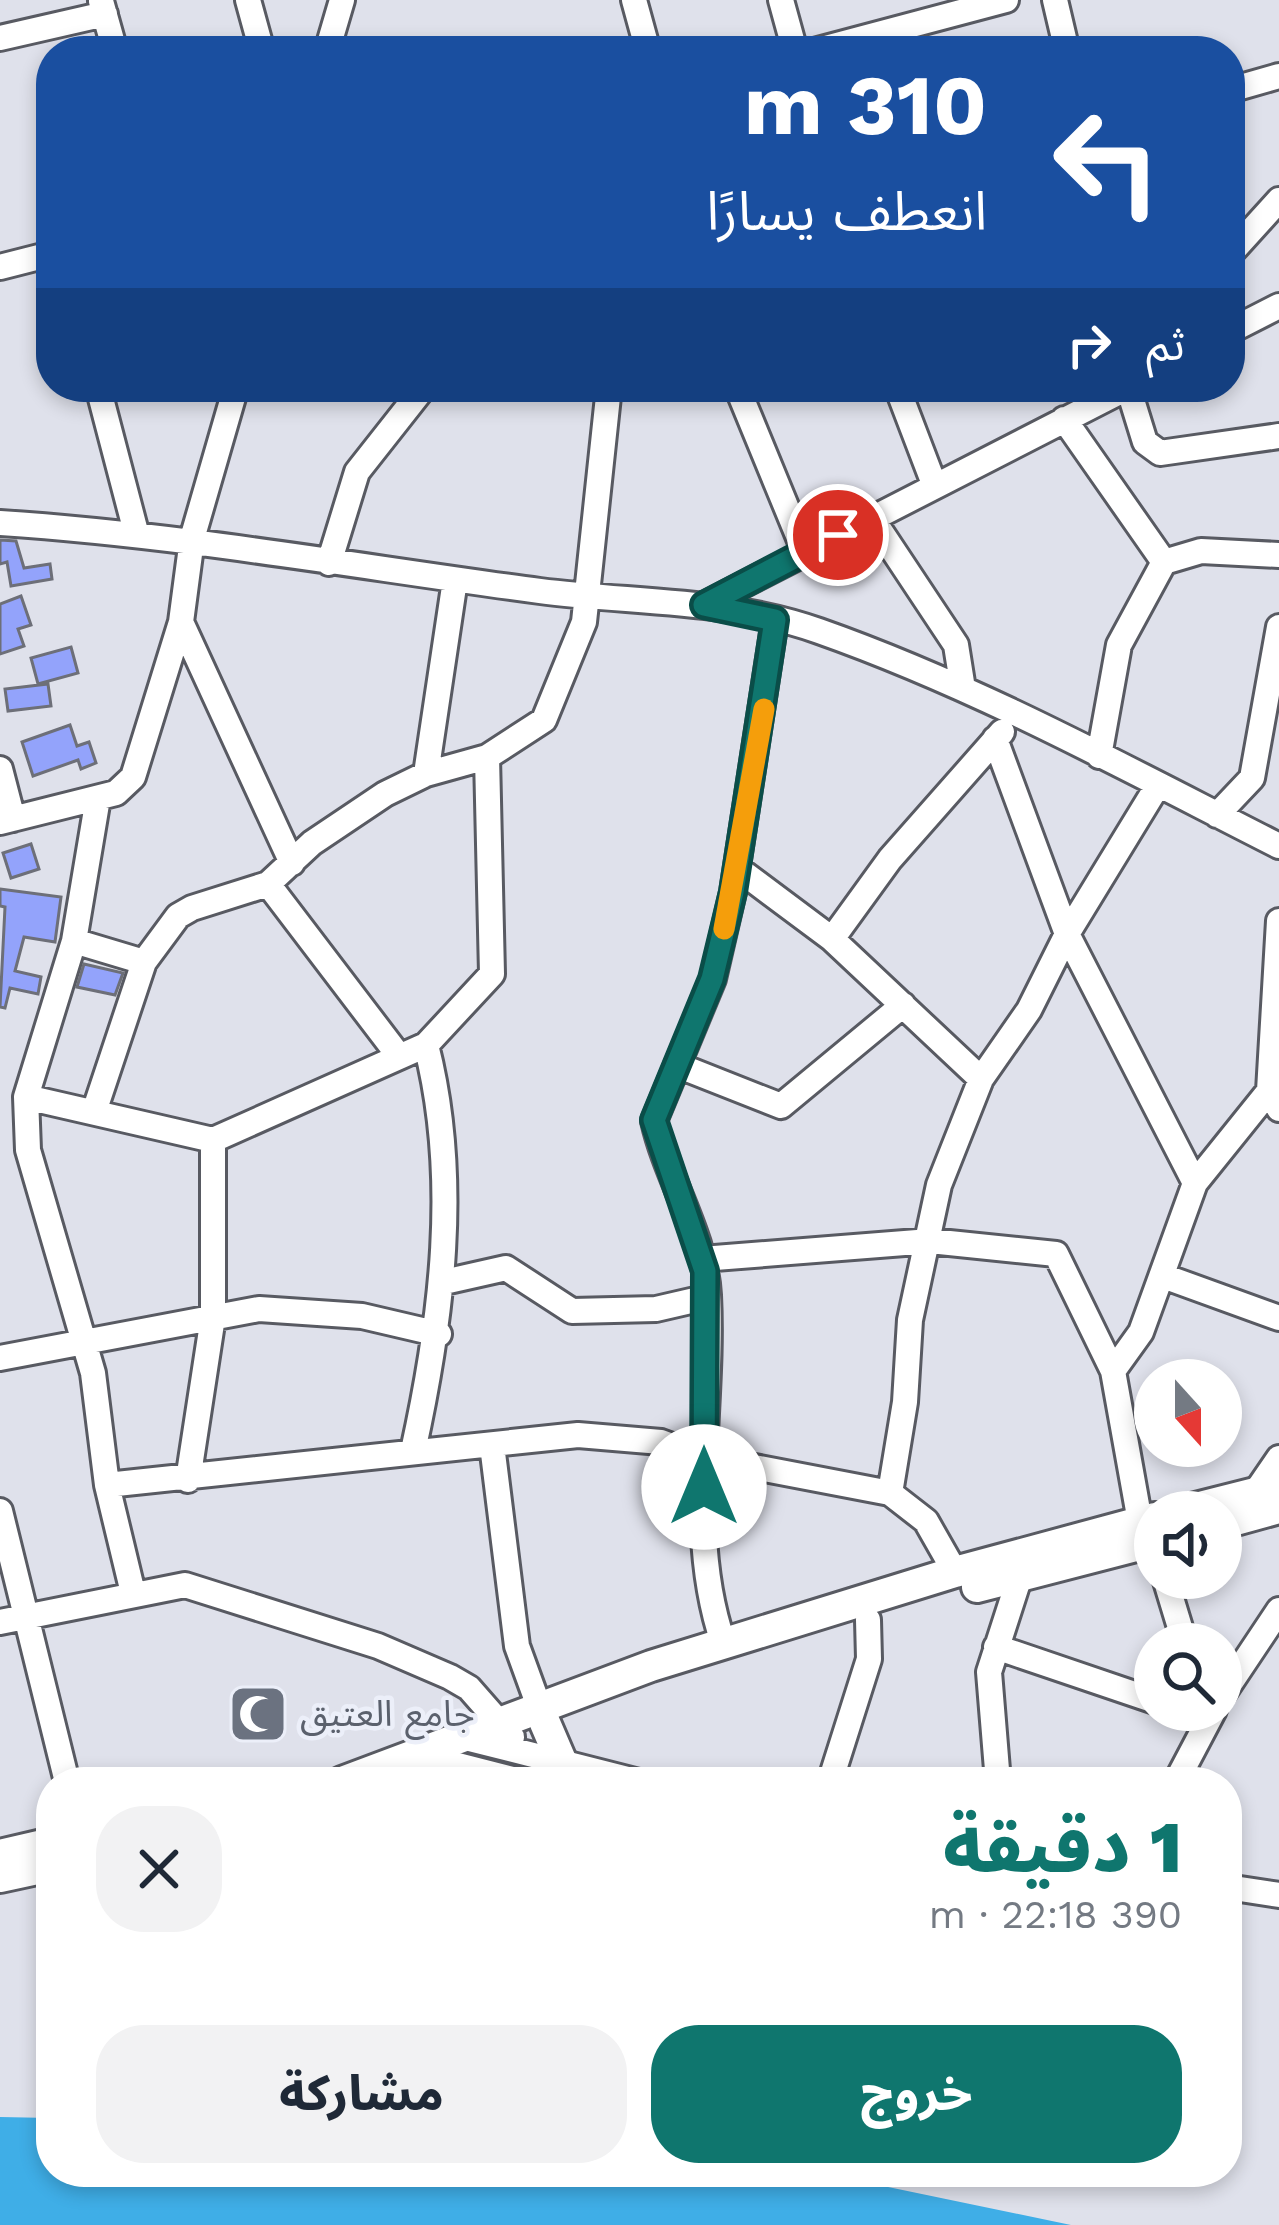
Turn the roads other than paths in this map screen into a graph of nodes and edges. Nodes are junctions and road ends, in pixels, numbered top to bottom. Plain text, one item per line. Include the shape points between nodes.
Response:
1 (248, 0) edge
2 (342, 0) edge
3 (634, 0) edge
4 (782, 0) edge
5 (1006, 0) edge
6 (1055, 0) edge
7 (103, 7) edge
8 (111, 36) edge
9 (258, 36) edge
10 (331, 36) edge
11 (644, 36) edge
12 (791, 36) edge
13 (870, 36) edge
14 (1063, 36) edge
15 (0, 38) edge
16 (1279, 76) edge
17 (1245, 86) edge
18 (1279, 200) edge
19 (1245, 237) edge
20 (36, 258) edge
21 (0, 267) edge
22 (1279, 306) edge
23 (1245, 323) edge
24 (102, 402) edge
25 (232, 402) edge
26 (412, 402) edge
27 (608, 402) edge
28 (743, 402) edge
29 (903, 402) edge
30 (1097, 402) edge
31 (1133, 402) edge
32 (1064, 418) junction
33 (1279, 436) edge
34 (934, 484) junction
35 (873, 520) junction
36 (0, 523) edge
37 (136, 532) junction
38 (192, 539) junction
39 (804, 550) junction
40 (1279, 555) edge
41 (1164, 562) junction
42 (329, 563) junction
43 (455, 580) junction
44 (588, 597) junction
45 (704, 605) junction
46 (775, 620) junction
47 (182, 622) junction
48 (1279, 627) edge
49 (963, 689) junction
50 (1015, 717) junction
51 (995, 740) junction
52 (1099, 756) junction
53 (487, 757) junction
54 (1279, 759) edge
55 (0, 769) edge
56 (426, 774) junction
57 (1252, 778) junction
58 (1158, 785) junction
59 (98, 798) junction
60 (1217, 815) junction
61 (6, 820) edge
62 (1279, 846) edge
63 (292, 862) junction
64 (737, 868) junction
65 (268, 884) junction
66 (1279, 921) edge
67 (1066, 934) junction
68 (832, 939) junction
69 (74, 941) junction
70 (144, 962) junction
71 (903, 1005) junction
72 (426, 1045) junction
73 (399, 1056) junction
74 (677, 1066) junction
75 (981, 1079) junction
76 (26, 1096) junction
77 (1274, 1100) edge
78 (94, 1112) junction
79 (213, 1140) junction
80 (1195, 1183) junction
81 (930, 1240) junction
82 (702, 1259) junction
83 (1163, 1276) junction
84 (444, 1282) junction
85 (708, 1297) junction
86 (213, 1317) junction
87 (1279, 1318) edge
88 (439, 1334) junction
89 (84, 1342) junction
90 (0, 1358) edge
91 (1113, 1371) junction
92 (492, 1445) junction
93 (413, 1451) junction
94 (702, 1457) junction
95 (1279, 1458) edge
96 (188, 1480) junction
97 (107, 1485) junction
98 (1140, 1491) edge
99 (890, 1493) junction
100 (1271, 1496) edge
101 (0, 1510) edge
102 (1242, 1512) edge
103 (1134, 1540) edge
104 (1134, 1542) edge
105 (955, 1572) junction
106 (1020, 1576) junction
107 (133, 1593) junction
108 (1279, 1610) edge
109 (28, 1615) junction
110 (868, 1620) junction
111 (0, 1622) edge
112 (723, 1642) junction
113 (996, 1647) junction
114 (1242, 1665) edge
115 (1134, 1694) edge
116 (543, 1714) junction
117 (1201, 1731) edge
118 (483, 1741) junction
119 (562, 1765) junction
120 (64, 1767) edge
121 (422, 1767) edge
122 (509, 1767) edge
123 (571, 1767) edge
124 (835, 1767) edge
125 (997, 1767) edge
126 (1183, 1767) edge
127 (36, 1847) edge
128 (0, 1855) edge
129 (36, 1869) edge
130 (1242, 1873) edge
131 (0, 1876) edge
132 (1279, 1878) edge
133 (1242, 1889) edge
134 (1279, 1895) edge

1 - 9 street
2 - 10 street
3 - 11 street
4 - 12 street
5 - 13 street
6 - 14 street
7 - 8 street
7 - 15 street
16 - 17 street
18 - 19 street
20 - 21 street
22 - 23 street
24 - 37 street
25 - 38 street
26 - 42 street via 357,472
27 - 44 street
28 - 39 street
29 - 34 street
30 - 32 street
31 - 33 street via 1145,442 1160,453
32 - 34 street
32 - 41 street
34 - 35 street
35 - 39 street
35 - 49 street via 956,645
36 - 37 street
37 - 38 street
38 - 42 street
38 - 47 street
39 - 45 street
40 - 41 street via 1201,551
41 - 52 street via 1119,644
42 - 43 street
43 - 44 street
43 - 56 street
44 - 45 street
44 - 53 street via 553,707 533,730
45 - 46 street
46 - 49 street
46 - 64 street
47 - 59 street via 133,777
47 - 63 street
48 - 57 street
49 - 50 street
50 - 51 street
50 - 52 street
51 - 67 street
51 - 68 street
52 - 58 street
53 - 56 street
53 - 72 street via 492,974
54 - 57 street
55 - 61 street
56 - 63 street via 347,817
57 - 60 street
58 - 60 street
58 - 67 street
59 - 61 street
59 - 69 street
60 - 62 street
63 - 65 street
64 - 68 street
64 - 74 street via 712,979
65 - 70 street via 178,916
65 - 73 street
66 - 77 street
67 - 75 street via 1029,1010
67 - 80 street
68 - 71 street
69 - 70 street
69 - 76 street
70 - 78 street
71 - 74 street via 781,1106
71 - 75 street
72 - 73 street
72 - 84 street via 438,1111
73 - 79 street
74 - 82 street via 654,1120
75 - 81 street via 939,1185
76 - 78 street
76 - 89 street via 28,1150
77 - 80 street
78 - 79 street
79 - 86 street
80 - 83 street
81 - 82 street
81 - 91 street via 1056,1254
81 - 99 street via 910,1320
82 - 85 street
83 - 87 street
83 - 91 street via 1141,1332
84 - 85 street via 506,1268 572,1311 656,1309
84 - 88 street
85 - 94 street
86 - 88 street via 306,1311
86 - 89 street
86 - 96 street
88 - 93 street
89 - 90 street
89 - 97 street
91 - 98 street
92 - 93 street
92 - 94 street via 578,1436 661,1442
92 - 116 street via 517,1646
93 - 96 street
94 - 99 street
94 - 112 street via 710,1598
95 - 100 street
96 - 97 street
97 - 107 street
99 - 105 street via 926,1521
100 - 102 main road
101 - 109 street
103 - 105 main road
104 - 106 main road
105 - 112 main road
106 - 110 main road
106 - 113 street
107 - 109 street
107 - 118 street via 185,1585 450,1676
108 - 114 street
109 - 111 street
109 - 120 street
110 - 116 main road
110 - 124 street via 868,1659
112 - 116 main road
113 - 115 street
113 - 125 street via 989,1672
116 - 118 main road
116 - 119 main road
117 - 126 street
118 - 119 street
118 - 121 main road
118 - 122 street
119 - 123 street
127 - 128 main road
129 - 131 main road
130 - 132 street
133 - 134 street

